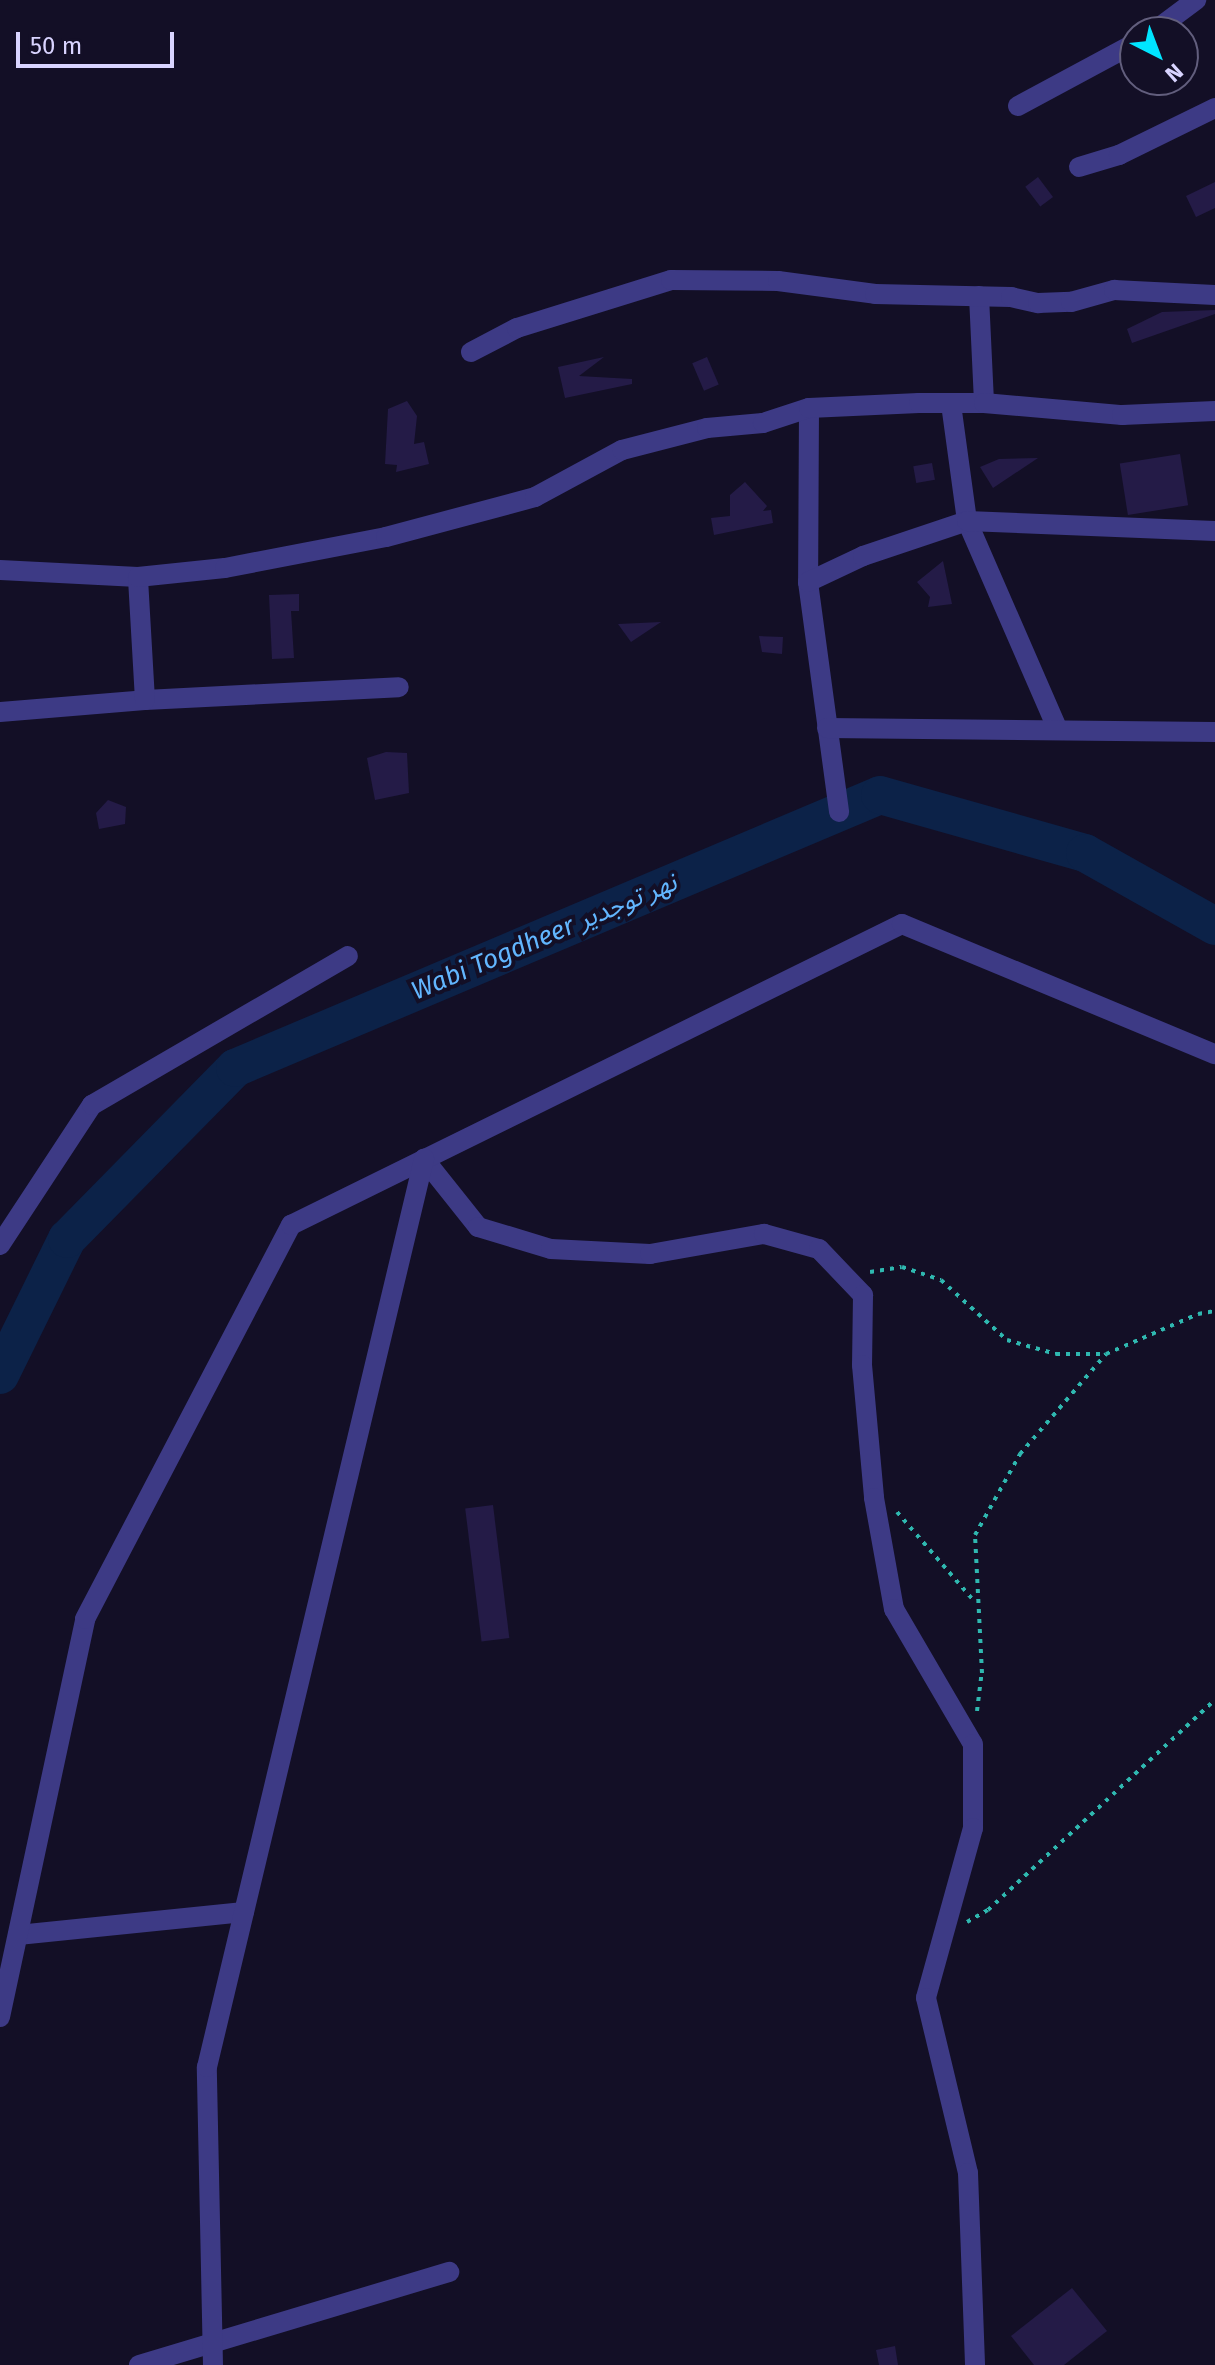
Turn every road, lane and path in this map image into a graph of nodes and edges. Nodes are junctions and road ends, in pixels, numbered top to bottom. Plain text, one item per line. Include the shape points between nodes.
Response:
1 (1196, 0) edge
2 (1174, 16) edge
3 (1119, 52) edge
4 (1018, 106) dead end
5 (1215, 108) edge
6 (1079, 167) dead end
7 (1215, 295) edge
8 (979, 296) junction
9 (471, 352) dead end
10 (984, 403) junction
11 (951, 404) junction
12 (809, 408) junction
13 (1215, 411) edge
14 (967, 521) junction
15 (1215, 531) edge
16 (0, 570) edge
17 (138, 577) junction
18 (808, 582) junction
19 (399, 687) dead end
20 (145, 700) junction
21 (0, 712) edge
22 (827, 728) junction
23 (1058, 730) junction
24 (1215, 732) edge
25 (839, 812) dead end
26 (348, 956) dead end
27 (1215, 1054) edge
28 (424, 1159) junction
29 (0, 1245) edge
30 (844, 1276) junction
31 (1215, 1311) edge
32 (1106, 1354) junction
33 (872, 1481) junction
34 (976, 1604) junction
35 (1215, 1700) edge
36 (973, 1744) junction
37 (244, 1912) junction
38 (18, 1935) junction
39 (943, 1936) junction
40 (0, 2017) edge
41 (449, 2272) dead end
42 (213, 2343) junction
43 (139, 2365) edge
44 (213, 2365) edge
45 (975, 2365) edge

1 - 2 street
3 - 4 street
5 - 6 street via 1119,155
7 - 8 street via 1114,290 1071,302 1038,303
8 - 9 street via 875,294 778,281 671,280 517,328
8 - 10 street
10 - 11 street
10 - 13 street via 1122,415
11 - 12 street
11 - 14 street
12 - 17 street via 763,423 707,428 622,450 535,497 386,537 225,568
12 - 18 street
14 - 15 street
14 - 18 street via 863,556
14 - 23 street
16 - 17 street
17 - 20 street
18 - 22 street
19 - 20 street
20 - 21 street
22 - 23 street
22 - 25 street
23 - 24 street
26 - 29 street via 92,1105
27 - 28 street via 902,924
28 - 30 street via 478,1227 551,1249 650,1254 764,1234 819,1249
28 - 37 street
28 - 38 street via 291,1225 85,1619
30 - 32 path via 902,1267 941,1280 1007,1340 1056,1354
30 - 33 street via 863,1295 862,1365
31 - 32 path
32 - 34 path via 1020,1454 975,1535
33 - 34 path
33 - 36 street via 894,1609
34 - 36 path via 982,1673
35 - 39 path via 988,1910
36 - 39 street via 973,1828
37 - 38 street
37 - 42 street via 207,2067
38 - 40 street
39 - 45 street via 926,1998 968,2173
41 - 42 street
42 - 43 street
42 - 44 street

